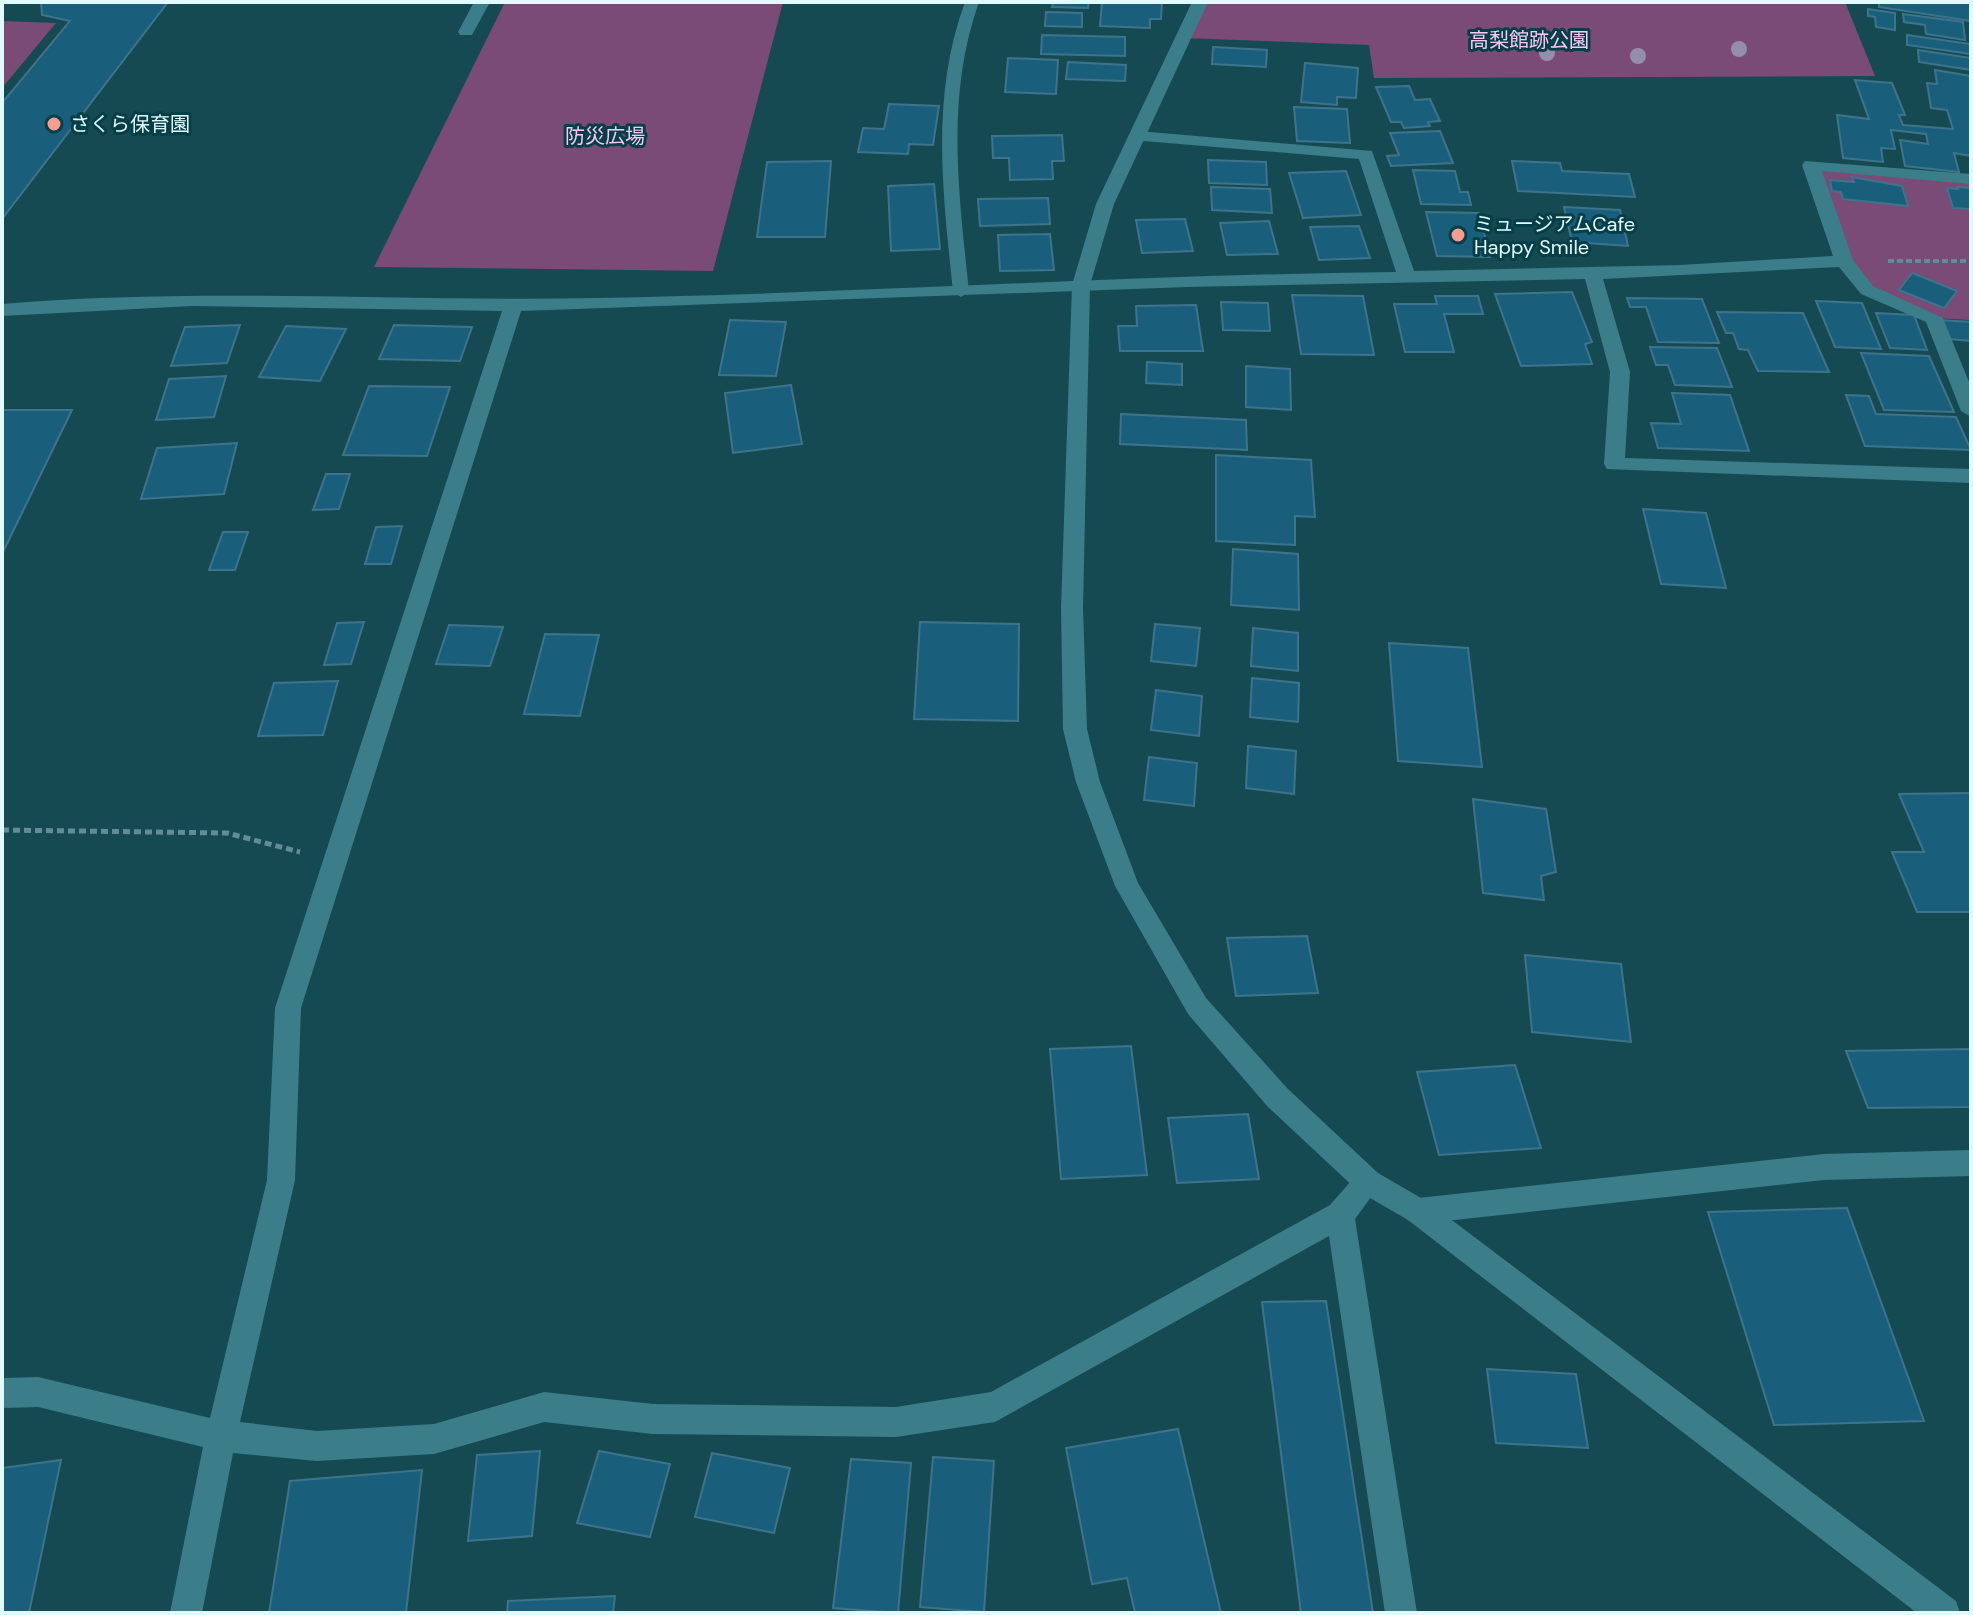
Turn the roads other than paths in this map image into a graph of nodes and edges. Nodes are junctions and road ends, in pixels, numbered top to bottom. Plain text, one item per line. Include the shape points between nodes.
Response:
1 (482, 2) edge
2 (972, 2) edge
3 (1200, 2) edge
4 (466, 32) dead end
5 (1138, 136) junction
6 (1971, 179) edge
7 (1844, 261) junction
8 (1406, 275) junction
9 (1593, 275) junction
10 (1081, 285) junction
11 (961, 292) junction
12 (513, 305) junction
13 (2, 310) edge
14 (1971, 411) edge
15 (1971, 476) edge
16 (1971, 1163) edge
17 (1368, 1182) junction
18 (1418, 1211) junction
19 (1340, 1215) junction
20 (2, 1393) edge
21 (221, 1436) junction
22 (186, 1613) edge
23 (1401, 1613) edge
24 (1944, 1613) edge

1 - 4 street
2 - 11 lane via 954,50 949,157
3 - 5 street
5 - 8 street via 1366,155
5 - 10 street via 1105,204
6 - 7 street via 1811,165
7 - 9 street
7 - 14 street via 1867,290 1934,318
8 - 9 street
8 - 10 street
9 - 15 street via 1620,372 1614,464
10 - 11 street
10 - 17 street via 1072,608 1075,729 1088,782 1127,886 1197,1006 1278,1098
11 - 12 street
12 - 13 street via 197,302
12 - 21 street via 288,1008 281,1180
16 - 18 street via 1824,1167
17 - 18 street
17 - 19 street
18 - 24 street
19 - 21 street via 995,1407 896,1422 653,1419 544,1407 434,1439 317,1446
19 - 23 street
20 - 21 street via 38,1392
21 - 22 street

